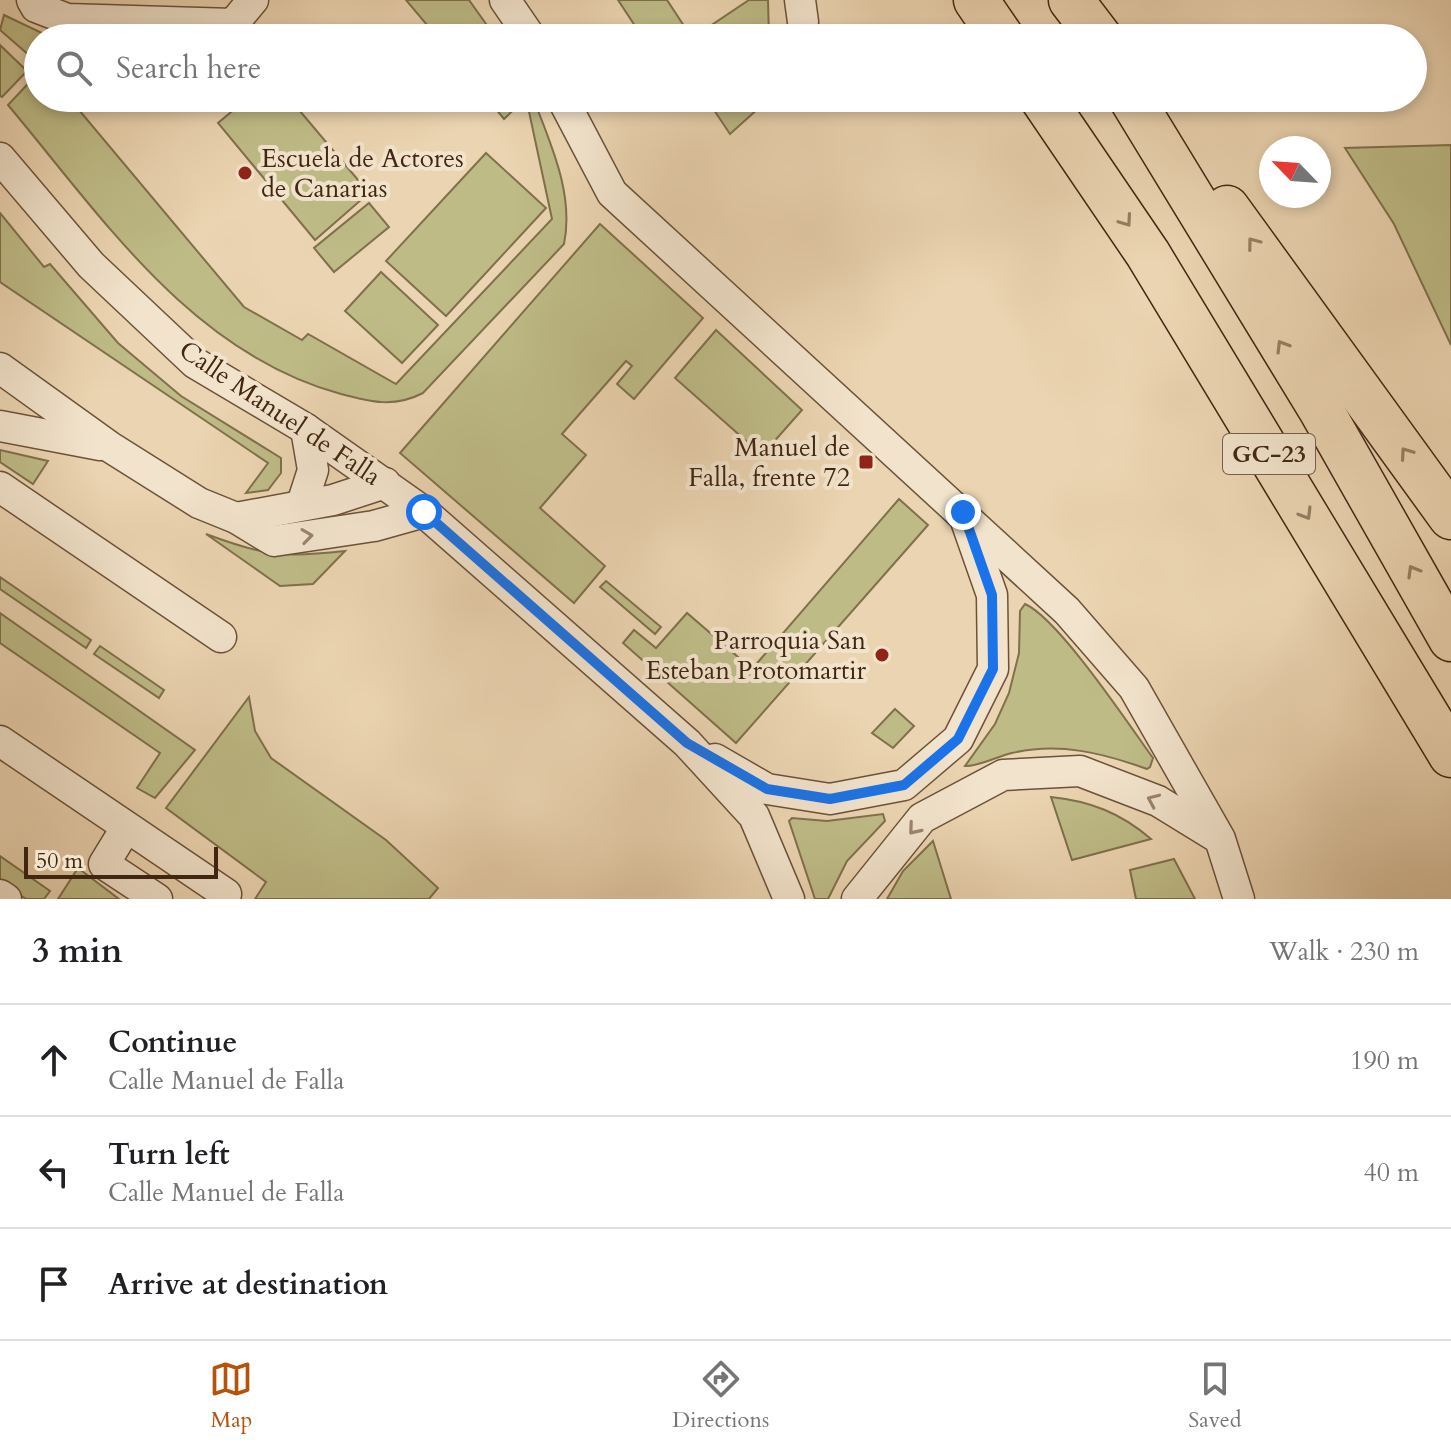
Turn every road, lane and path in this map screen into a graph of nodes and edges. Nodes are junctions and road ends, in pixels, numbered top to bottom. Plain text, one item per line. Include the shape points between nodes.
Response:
1 (32, 0) edge
2 (253, 0) edge
3 (505, 0) edge
4 (976, 0) edge
5 (1071, 0) edge
6 (521, 24) edge
7 (992, 24) edge
8 (1086, 24) edge
9 (1089, 24) edge
10 (569, 112) edge
11 (1052, 112) edge
12 (1140, 112) edge
13 (1156, 112) edge
14 (0, 158) edge
15 (0, 368) edge
16 (0, 426) edge
17 (306, 429) junction
18 (110, 447) junction
19 (385, 483) junction
20 (0, 487) edge
21 (302, 504) junction
22 (424, 512) junction
23 (963, 512) junction
24 (1451, 517) edge
25 (236, 518) junction
26 (221, 637) dead end
27 (1451, 639) edge
28 (0, 741) edge
29 (687, 743) junction
30 (1451, 755) edge
31 (126, 828) junction
32 (1220, 839) junction
33 (0, 895) edge
34 (6, 899) edge
35 (157, 899) edge
36 (223, 899) edge
37 (789, 899) edge
38 (857, 899) edge
39 (1239, 899) edge

1 - 2 street via 36,7 67,19 233,24
3 - 6 street
4 - 7 highway
5 - 8 highway
5 - 9 highway
10 - 23 street, Calle Manuel de Falla via 612,193
11 -> 30 highway, GC-23 via 1148,254
27 -> 12 highway, GC-23 via 1320,408
24 -> 13 highway
14 - 17 street, Calle Manuel de Falla via 91,265 195,363
15 - 18 street
16 - 18 street
17 - 19 street, Calle Manuel de Falla
17 - 21 street via 313,470
18 - 25 street via 199,503
19 - 21 street
19 - 22 street, Calle Manuel de Falla
20 - 26 street
21 - 25 street
25 -> 22 street via 274,541 374,526
22 - 29 street, Calle Manuel de Falla
23 - 29 street, Calle Manuel de Falla via 992,595 993,669 958,739 904,785 830,799 767,789
23 - 32 street, Calle Manuel de Falla via 1067,611 1134,688
28 - 31 street
29 - 37 street, Calle Manuel de Falla via 754,816
31 - 35 street via 104,864
31 - 36 street via 226,894
32 -> 38 street via 1158,801 1080,771 1003,775 922,818
32 - 39 street, Calle Manuel de Falla
33 - 34 street

